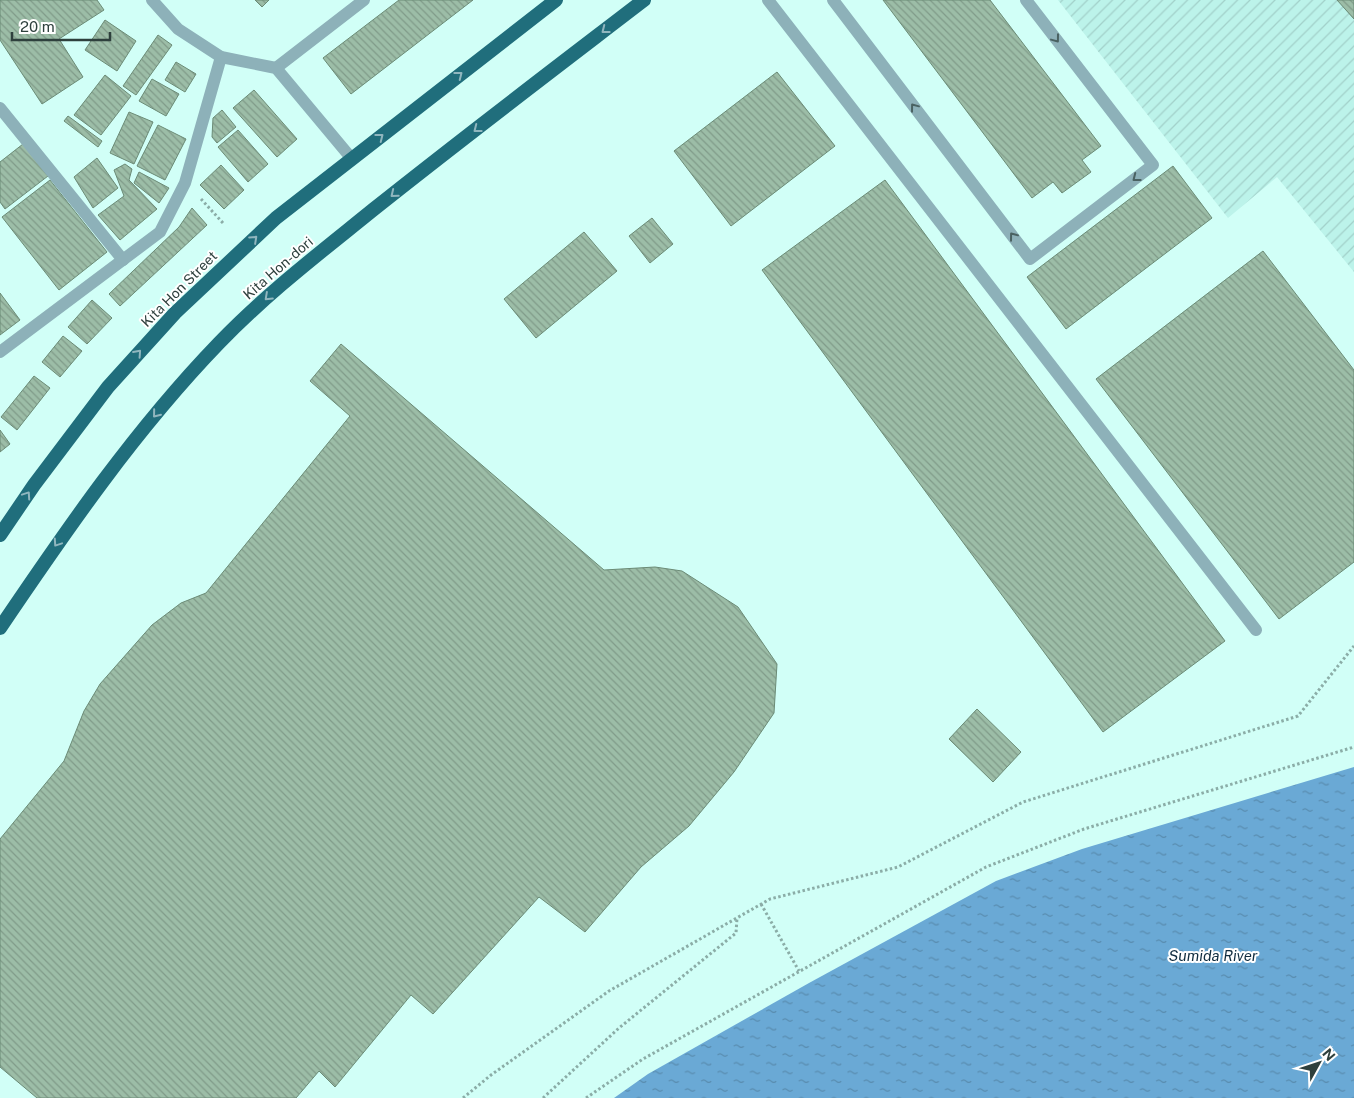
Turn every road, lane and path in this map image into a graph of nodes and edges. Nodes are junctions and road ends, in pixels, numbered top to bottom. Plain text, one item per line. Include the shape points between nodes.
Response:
1 (152, 0) edge
2 (556, 0) edge
3 (644, 0) edge
4 (768, 0) edge
5 (833, 0) edge
6 (1026, 0) edge
7 (356, 2) edge
8 (221, 57) junction
9 (276, 68) junction
10 (0, 108) edge
11 (352, 159) junction
12 (185, 183) junction
13 (223, 223) dead end
14 (122, 260) junction
15 (0, 352) edge
16 (0, 535) edge
17 (0, 628) edge
18 (1256, 630) dead end
19 (1354, 646) edge
20 (1354, 747) edge
21 (761, 904) junction
22 (737, 917) junction
23 (799, 970) junction
24 (463, 1098) edge
25 (543, 1098) edge
26 (586, 1098) edge

1 - 8 street via 178,29
11 -> 2 highway, Kita Hon Street
3 -> 17 highway, Kita Hon-dori via 338,238 220,342 173,392 125,452 75,518
4 - 18 street
6 -> 5 street via 1153,165 1030,259
7 - 9 street
8 - 9 street
8 - 12 street
9 - 11 street
10 - 14 street
16 -> 11 highway, Kita Hon Street via 108,387 175,313 276,218
12 - 13 path
12 - 14 street via 160,232
14 - 15 street
19 - 21 path via 1298,716 1023,802 898,868 770,899
20 - 23 path via 1084,829 986,867
21 - 22 path
21 - 23 path
22 - 24 path via 609,991
22 - 25 path via 736,933 619,1028
23 - 26 path via 643,1059

